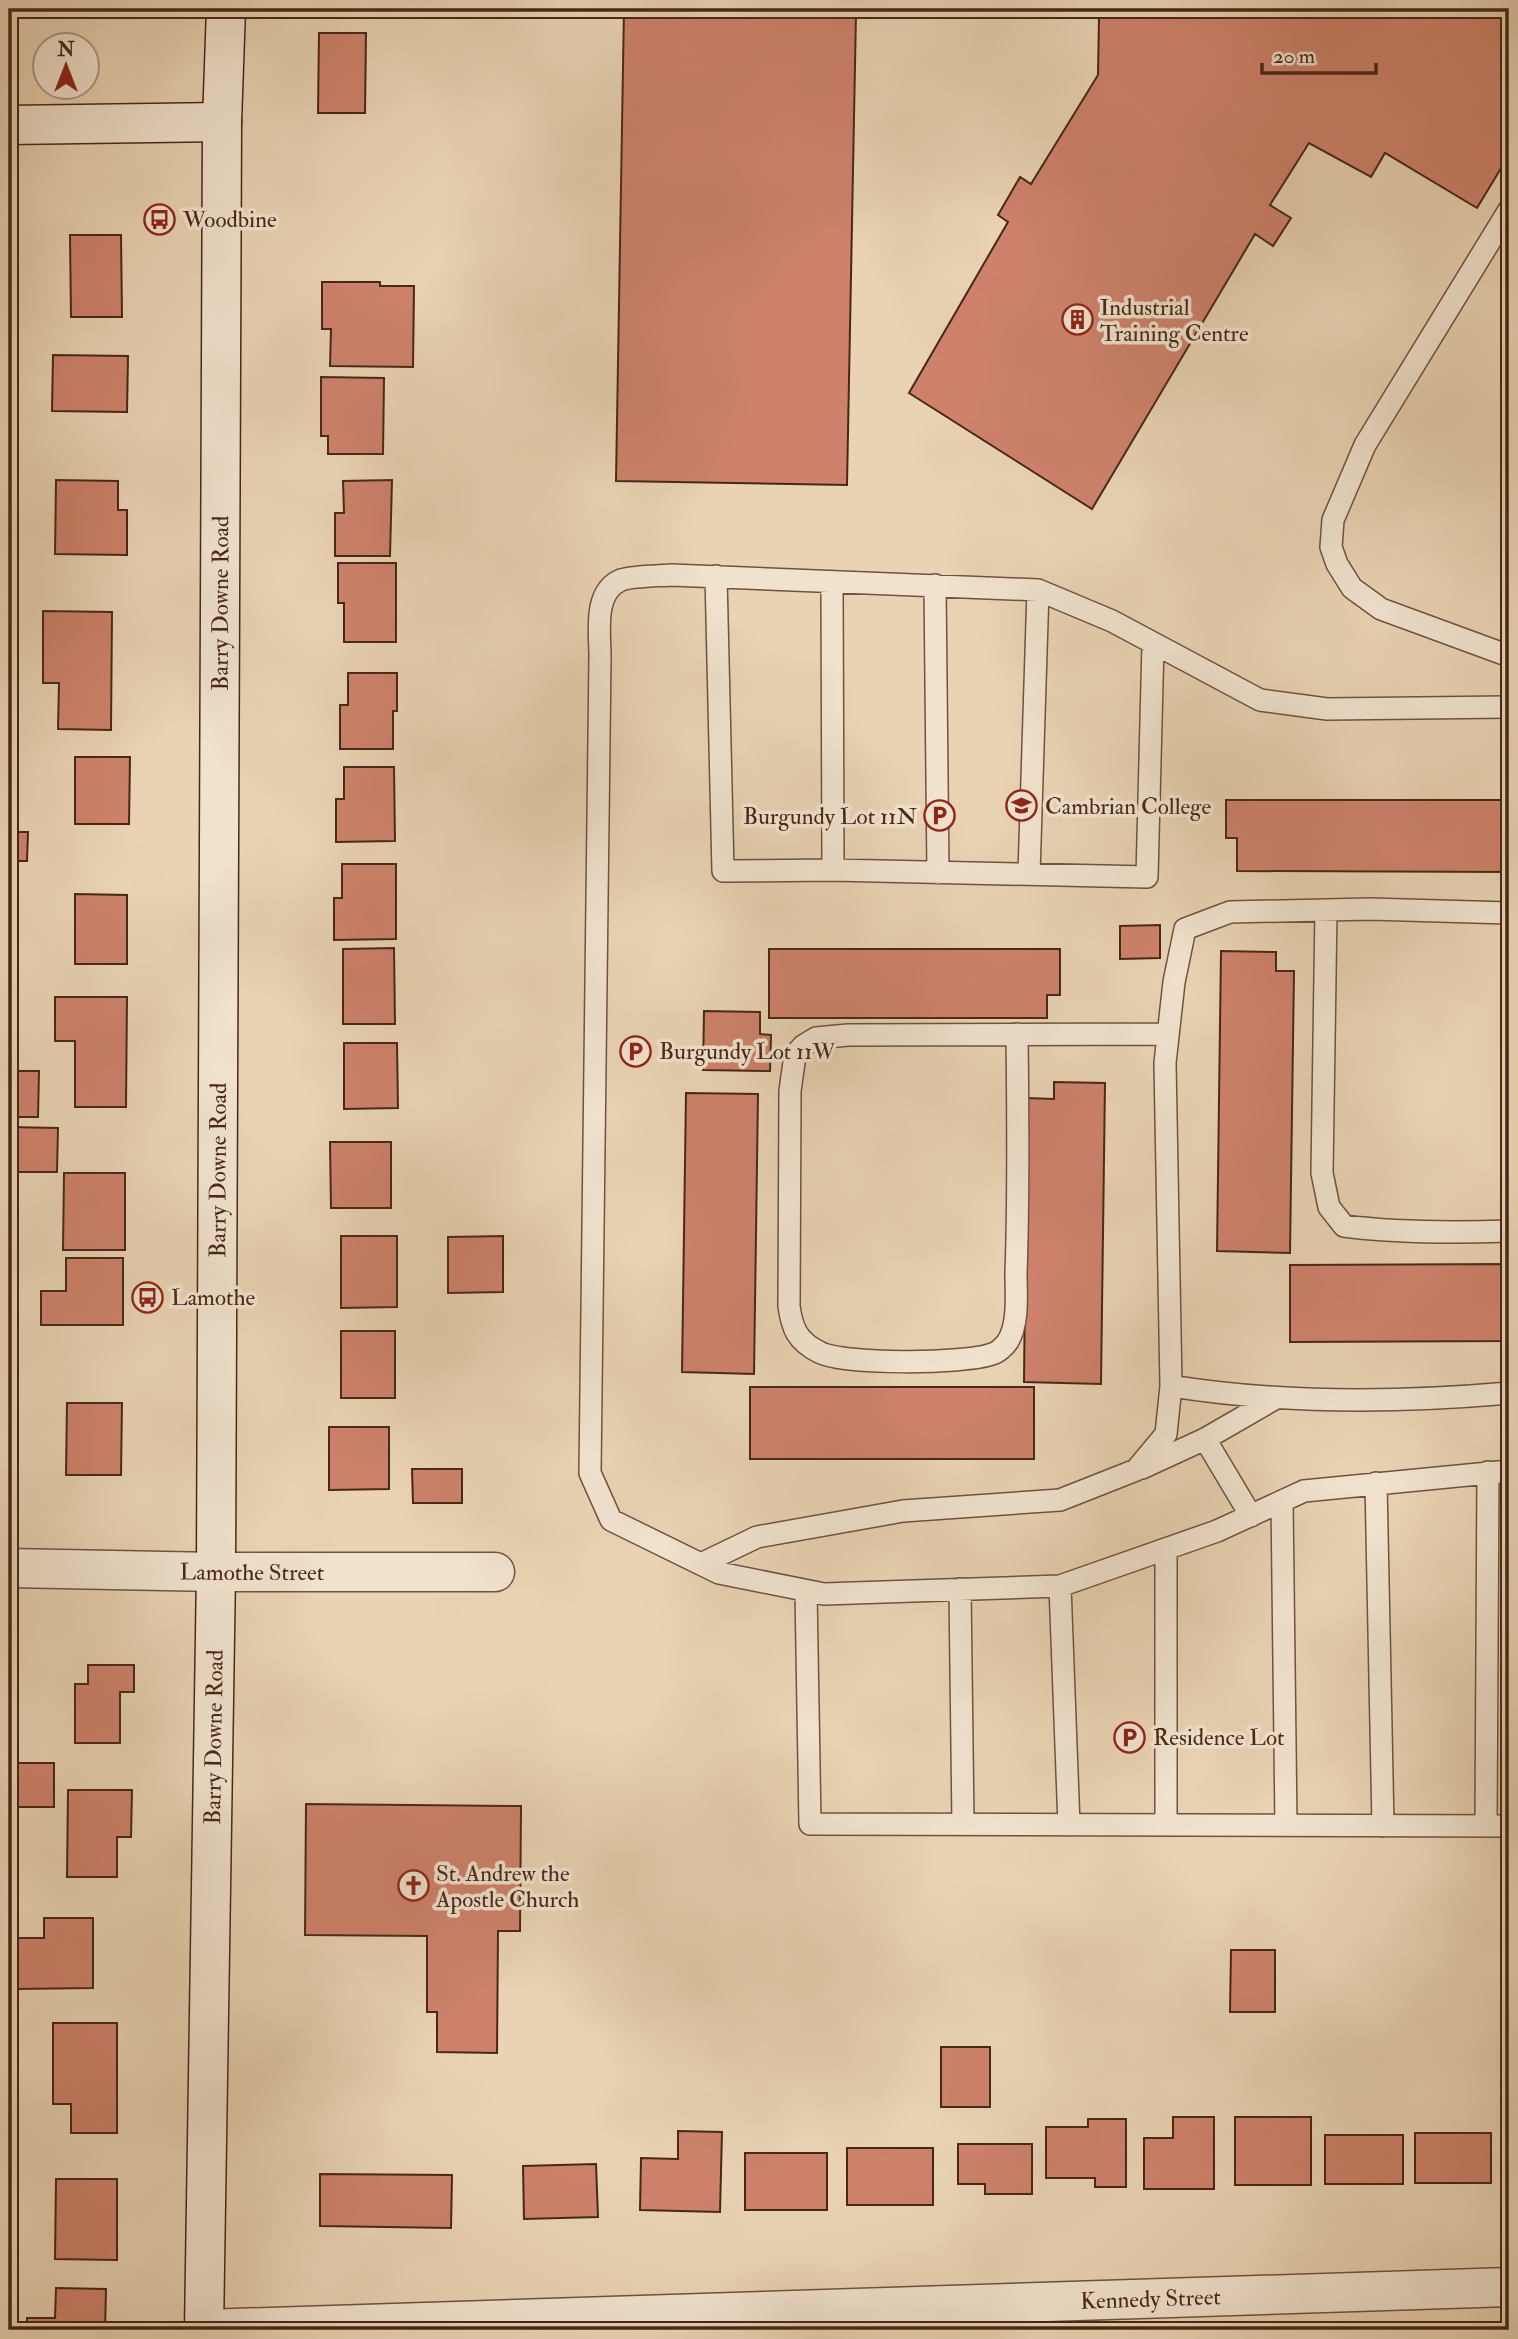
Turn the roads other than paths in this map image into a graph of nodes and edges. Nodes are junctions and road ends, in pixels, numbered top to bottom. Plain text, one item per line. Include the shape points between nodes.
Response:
1 (226, 9) edge
2 (222, 122) junction
3 (9, 125) edge
4 (1509, 210) edge
5 (716, 576) junction
6 (832, 582) junction
7 (935, 585) junction
8 (1038, 590) junction
9 (1153, 644) junction
10 (1509, 656) edge
11 (1509, 707) edge
12 (834, 870) junction
13 (938, 873) junction
14 (1030, 873) junction
15 (1326, 910) junction
16 (1509, 913) edge
17 (1017, 1034) junction
18 (1168, 1034) junction
19 (1509, 1231) edge
20 (1171, 1385) junction
21 (1509, 1393) edge
22 (1276, 1398) junction
23 (1205, 1439) junction
24 (1136, 1470) junction
25 (1499, 1471) edge
26 (1376, 1483) junction
27 (1282, 1501) junction
28 (1251, 1516) junction
29 (1166, 1549) junction
30 (701, 1564) junction
31 (9, 1568) edge
32 (216, 1572) junction
33 (495, 1572) dead end
34 (1060, 1586) junction
35 (960, 1589) junction
36 (806, 1591) junction
37 (963, 1824) junction
38 (1069, 1825) junction
39 (1166, 1825) junction
40 (1286, 1825) junction
41 (1383, 1826) junction
42 (1486, 1826) junction
43 (1509, 1826) edge
44 (1509, 2287) edge
45 (204, 2330) edge

1 - 2 main road, Barry Downe Road
2 - 3 main road
2 - 32 main road, Barry Downe Road
4 - 10 lane via 1365,445 1333,520 1331,547 1352,588 1381,609
5 - 6 lane
5 - 12 lane via 723,871
5 - 30 lane via 621,580 609,589 599,611 590,1473 611,1520
6 - 7 lane
6 - 12 lane
7 - 8 lane
7 - 13 lane
8 - 9 lane
8 - 14 lane
9 - 11 lane via 1260,701 1327,709
9 - 14 lane via 1147,877
12 - 13 lane
13 - 14 lane
15 - 16 lane
15 - 18 lane via 1230,912 1185,929
15 - 19 lane via 1322,1173 1329,1206 1344,1226 1456,1233
17 - 17 lane via 816,1038 795,1055 790,1091 789,1306 792,1326 820,1353 843,1358 966,1360 995,1354 1009,1340 1015,1317 1018,1228
17 - 18 lane
18 - 20 lane
20 - 22 lane
20 - 24 lane via 1166,1434
21 - 22 lane via 1439,1399
22 - 23 lane
23 - 24 lane
23 - 28 lane
24 - 30 lane via 1060,1500 903,1511 757,1537
25 - 26 lane
25 - 42 lane
26 - 27 lane via 1304,1490
26 - 41 lane
27 - 28 lane
27 - 40 lane
28 - 29 lane
29 - 34 lane
29 - 39 lane
30 - 36 lane via 719,1573
31 - 32 main road, Lamothe Street
32 - 33 main road, Lamothe Street
32 - 45 main road, Barry Downe Road
34 - 35 lane
34 - 38 lane
35 - 36 lane
35 - 37 lane
36 - 37 lane via 810,1824
37 - 38 lane
38 - 39 lane
39 - 40 lane
40 - 41 lane
41 - 42 lane
42 - 43 lane
44 - 45 main road, Kennedy Street

